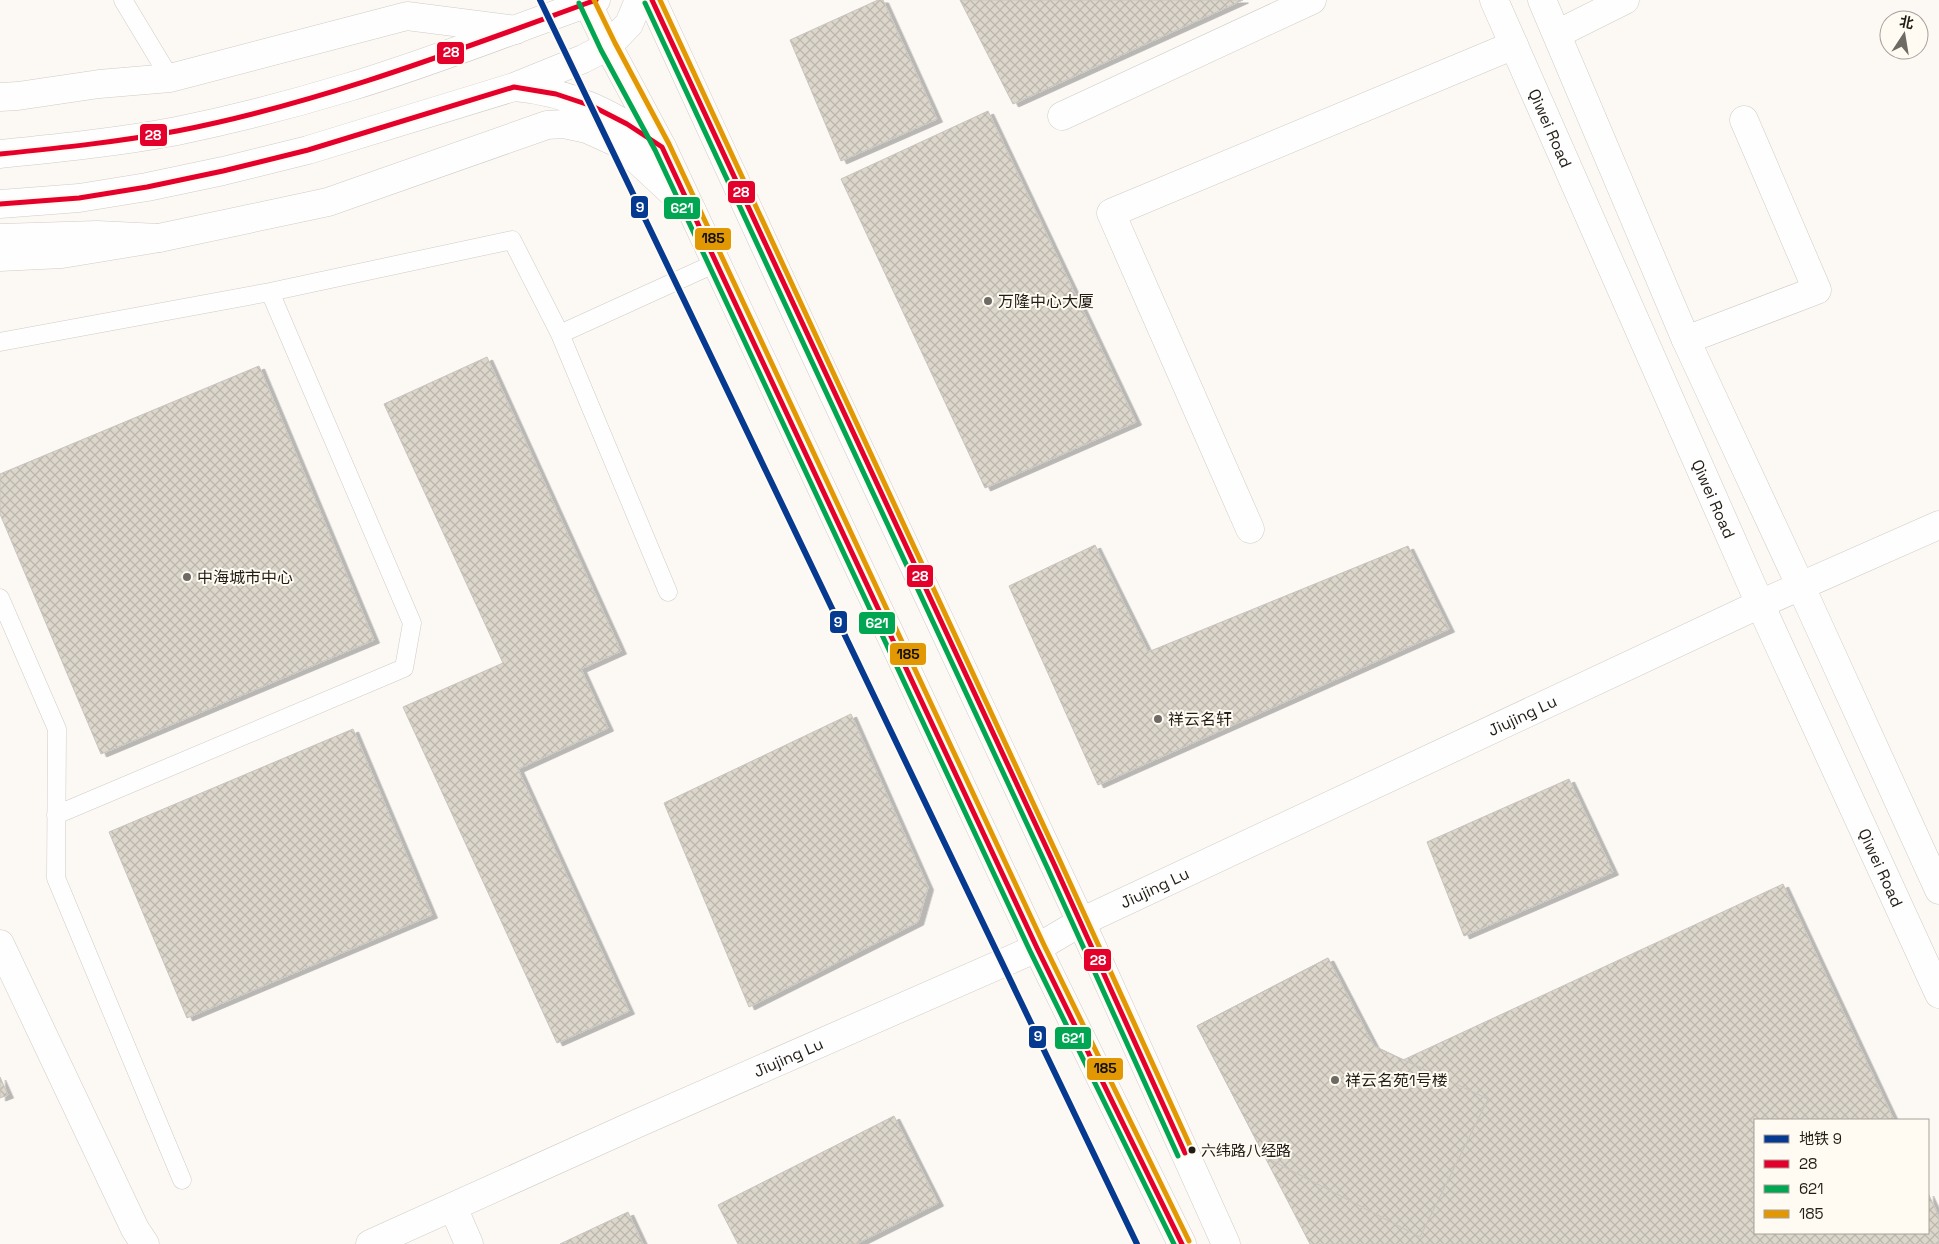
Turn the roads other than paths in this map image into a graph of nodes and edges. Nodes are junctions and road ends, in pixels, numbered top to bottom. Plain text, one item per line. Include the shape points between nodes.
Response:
1 (123, 0) edge
2 (639, 0) edge
3 (652, 0) edge
4 (1312, 0) edge
5 (1494, 0) edge
6 (1542, 0) edge
7 (1625, 0) edge
8 (590, 1) edge
9 (516, 30) junction
10 (1557, 34) junction
11 (1514, 45) junction
12 (608, 46) junction
13 (170, 78) junction
14 (514, 87) junction
15 (0, 97) edge
16 (1062, 116) dead end
17 (1744, 120) dead end
18 (662, 147) junction
19 (0, 154) edge
20 (0, 204) edge
21 (692, 211) junction
22 (0, 238) edge
23 (159, 238) junction
24 (0, 257) edge
25 (716, 263) junction
26 (270, 292) junction
27 (560, 334) junction
28 (1686, 340) junction
29 (0, 342) edge
30 (1939, 525) edge
31 (1250, 529) dead end
32 (1801, 587) junction
33 (668, 592) dead end
34 (0, 598) edge
35 (1760, 604) junction
36 (56, 815) junction
37 (1939, 890) edge
38 (1082, 922) junction
39 (0, 944) edge
40 (1037, 948) junction
41 (1939, 994) edge
42 (182, 1180) dead end
43 (452, 1207) junction
44 (145, 1244) edge
45 (370, 1244) edge
46 (469, 1244) edge
47 (1182, 1244) edge
48 (1226, 1244) edge

1 - 13 lane
2 - 12 street via 629,24
3 - 38 street
4 - 16 street
5 - 11 street, Qiwei Road
6 - 10 street
7 - 10 street
8 - 9 street
8 - 12 street
9 - 13 street via 407,16
9 - 19 street via 350,87 270,110 176,131
10 - 28 street
11 - 31 street via 1110,213
11 - 35 street, Qiwei Road
12 - 14 street
12 - 18 street
13 - 15 street
14 - 18 street via 540,89 580,100
14 - 20 street via 308,150 79,198
17 - 28 street via 1817,290
18 - 21 street
21 - 23 street via 620,144 587,129 564,124 547,125 328,202
21 - 25 street
22 - 23 street via 85,235
23 - 24 street via 62,254
25 - 27 lane
25 - 40 street
26 - 27 lane via 512,240
26 - 29 lane
26 - 36 lane via 412,623 404,668
27 - 33 lane
28 - 32 street
30 - 32 street, Jiujing Lu
32 - 35 street, Jiujing Lu
32 - 37 street
34 - 36 lane via 57,729
35 - 38 street, Jiujing Lu
35 - 41 street, Qiwei Road
36 - 42 lane via 56,878
38 - 40 street, Jiujing Lu
38 - 48 street
39 - 44 street
40 - 43 street, Jiujing Lu
40 - 47 street
43 - 45 street, Jiujing Lu
43 - 46 street

